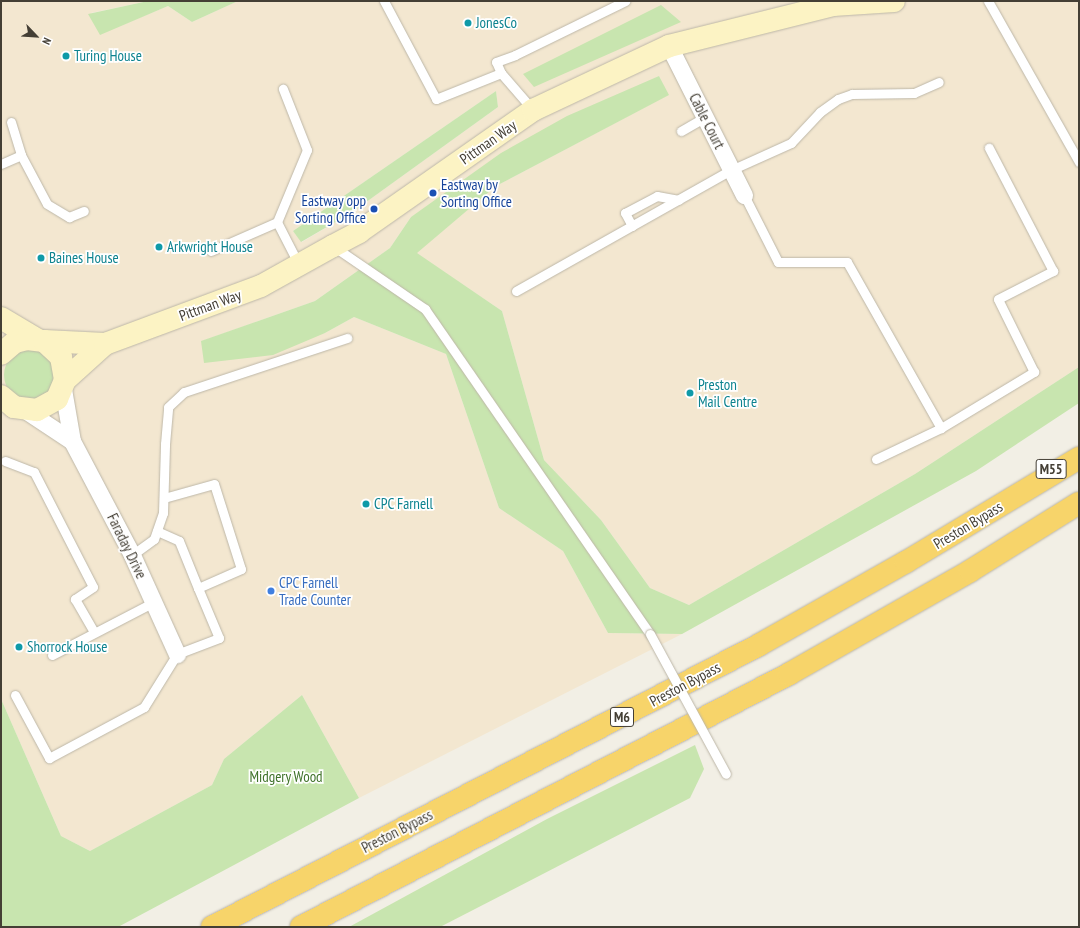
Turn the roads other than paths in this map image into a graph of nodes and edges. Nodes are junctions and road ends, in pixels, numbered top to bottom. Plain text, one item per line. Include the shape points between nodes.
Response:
1 (384, 1) edge
2 (625, 1) edge
3 (894, 1) edge
4 (988, 1) edge
5 (832, 3) edge
6 (669, 46) junction
7 (501, 73) junction
8 (939, 82) dead end
9 (283, 89) dead end
10 (533, 110) junction
11 (705, 117) junction
12 (11, 122) dead end
13 (681, 131) dead end
14 (989, 148) dead end
15 (21, 155) junction
16 (1079, 162) edge
17 (1, 164) edge
18 (731, 170) junction
19 (744, 195) joint
20 (679, 200) junction
21 (84, 211) dead end
22 (278, 222) junction
23 (632, 226) junction
24 (333, 246) junction
25 (211, 251) dead end
26 (300, 265) junction
27 (516, 291) dead end
28 (1, 318) edge
29 (348, 338) dead end
30 (41, 341) junction
31 (104, 344) junction
32 (1, 354) edge
33 (64, 384) junction
34 (10, 405) edge
35 (941, 428) junction
36 (72, 441) junction
37 (1079, 447) edge
38 (1079, 458) edge
39 (876, 459) dead end
40 (5, 461) dead end
41 (1023, 492) junction
42 (164, 498) junction
43 (1079, 503) edge
44 (157, 531) junction
45 (132, 555) junction
46 (198, 588) junction
47 (154, 602) junction
48 (94, 632) junction
49 (52, 654) dead end
50 (177, 654) junction
51 (15, 695) dead end
52 (726, 774) dead end
53 (212, 927) edge
54 (301, 927) edge

1 - 7 lane via 436,99
2 - 7 lane via 496,62
3 - 5 street, Pittman Way
4 - 16 lane
5 - 6 street, Pittman Way
6 - 10 street, Pittman Way
6 - 11 street, Cable Court
7 - 10 lane
8 - 18 lane via 914,93 852,94 838,99 820,112 791,143
9 - 22 lane via 307,150
10 - 24 street, Pittman Way via 359,232
11 - 13 lane
11 - 18 street, Cable Court
12 - 15 lane
14 - 35 lane via 1053,271 998,300 1034,372
15 - 17 lane
15 - 21 lane via 47,204 69,216
18 - 19 street, Cable Court
18 - 20 lane
19 - 35 lane via 778,262 847,262
20 - 23 lane
20 - 23 lane via 657,196 624,213
22 - 25 lane
22 - 26 lane
23 - 27 lane
24 - 26 street, Pittman Way
24 - 52 lane, bridge via 425,309 650,634
26 - 31 street, Pittman Way via 261,286
28 - 30 street, Pittman Way
29 - 42 lane via 184,392 168,407
30 - 31 street, Pittman Way
30 - 32 street via 15,342
30 - 33 street via 54,348 61,357
31 - 33 street, Pittman Way
33 - 34 street, Pittman Way via 47,406 36,410
33 - 36 street, Faraday Drive
34 - 36 street, Faraday Drive
35 - 39 lane
36 - 45 street, Faraday Drive
37 - 41 highway, M55
38 - 41 highway, M6
40 - 48 lane via 34,472 38,478 92,586 75,598
41 - 53 highway, Preston Bypass / M6 via 759,645
42 - 44 lane via 163,513
42 - 46 lane via 214,484 241,569
43 - 54 highway via 970,571 789,674
44 - 45 lane via 154,539
44 - 46 lane via 179,541
45 - 47 street, Faraday Drive
46 - 50 lane via 219,638
47 - 48 lane
47 - 50 street, Faraday Drive
48 - 49 lane
50 - 51 lane via 144,707 50,758

